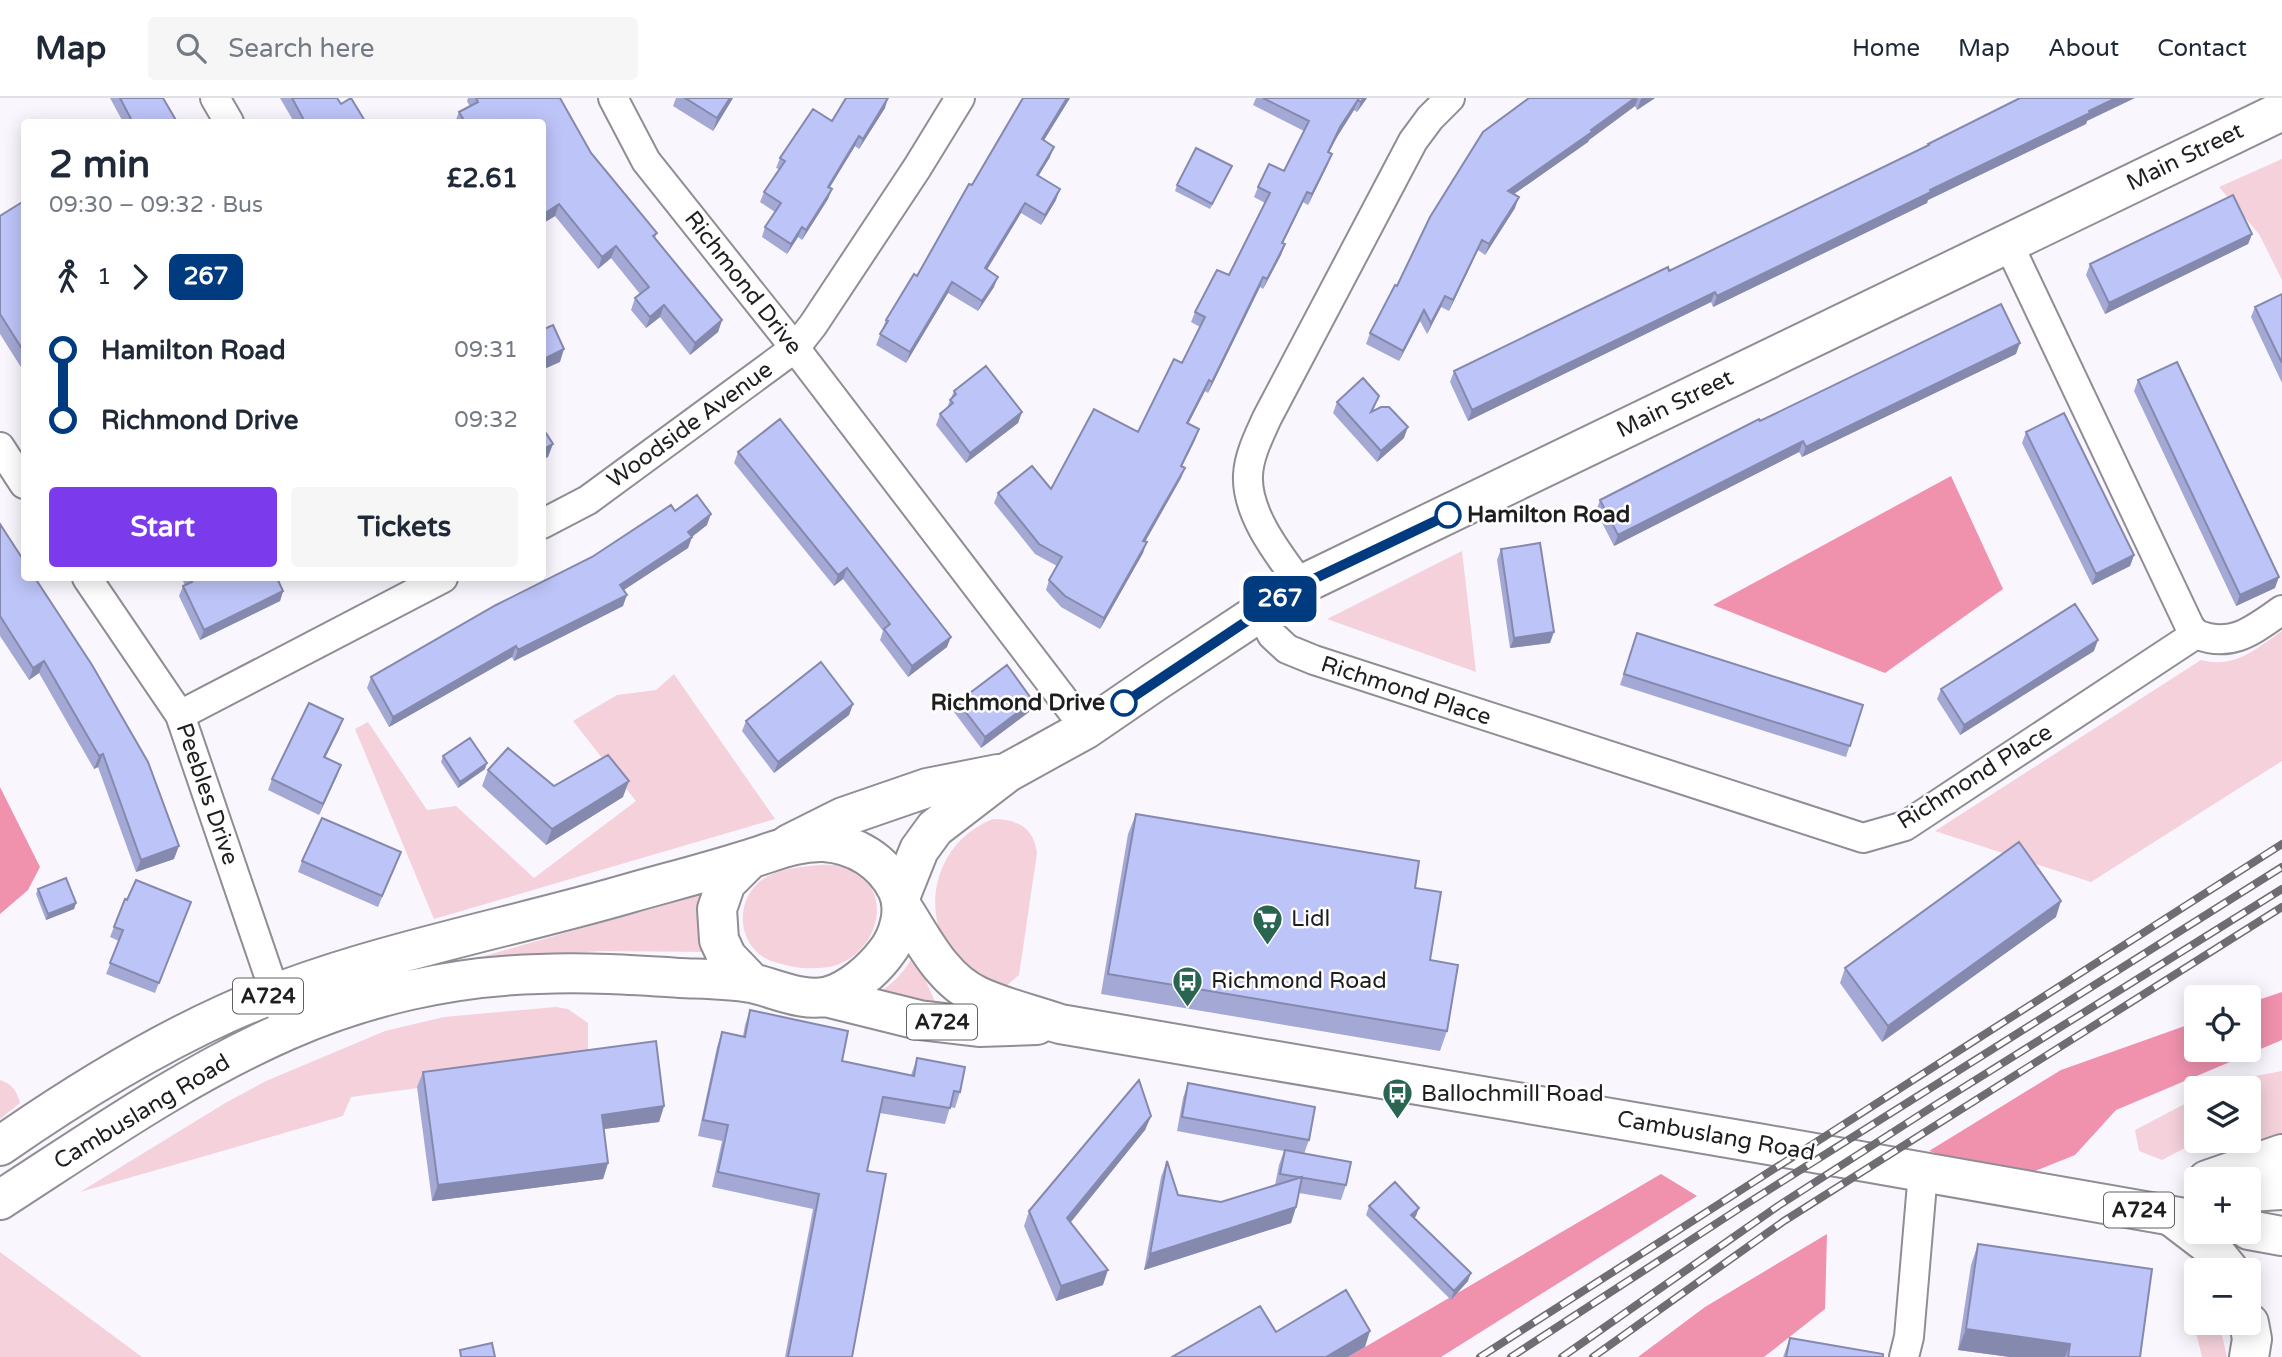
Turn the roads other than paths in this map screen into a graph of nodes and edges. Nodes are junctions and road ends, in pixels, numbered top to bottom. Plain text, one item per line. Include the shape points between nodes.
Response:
1 (215, 98) edge
2 (613, 98) edge
3 (960, 98) edge
4 (1450, 98) edge
5 (2282, 111) edge
6 (227, 119) edge
7 (2008, 243) junction
8 (795, 348) junction
9 (0, 447) edge
10 (21, 479) edge
11 (546, 522) edge
12 (90, 581) edge
13 (437, 581) edge
14 (1301, 585) junction
15 (2282, 610) edge
16 (1259, 612) junction
17 (2196, 634) junction
18 (180, 715) junction
19 (1086, 729) junction
20 (1008, 772) junction
21 (789, 844) junction
22 (750, 859) junction
23 (902, 901) junction
24 (752, 983) junction
25 (275, 993) junction
26 (826, 997) junction
27 (1060, 1024) junction
28 (288, 1030) junction
29 (0, 1146) edge
30 (2282, 1154) edge
31 (2244, 1167) edge
32 (1923, 1172) junction
33 (2282, 1190) edge
34 (2261, 1191) edge
35 (0, 1200) edge
36 (2184, 1200) edge
37 (2261, 1232) edge
38 (2282, 1236) edge
39 (2208, 1244) edge
40 (2219, 1258) edge
41 (2251, 1335) edge
42 (1904, 1357) edge
43 (2249, 1357) edge

1 - 6 street
2 - 8 street, Richmond Drive via 646,161
3 - 8 street, Woodside Avenue
4 - 14 street via 1413,141 1252,453 1248,488 1256,512 1268,540
5 - 7 main road, Main Street
7 - 14 main road, Main Street
7 - 17 street
8 - 11 street, Woodside Avenue via 588,500
8 - 19 street, Richmond Drive
9 - 10 street
12 - 18 street, Peebles Drive
13 - 18 street
14 - 16 main road, Main Street
15 - 17 street via 2234,639
16 - 17 street, Richmond Place via 1272,635 1287,649 1314,660 1863,838 1905,826
16 - 19 main road, Main Street
18 - 25 street, Peebles Drive
19 - 20 main road
20 - 21 main road via 927,788 843,817
20 - 23 main road via 935,828 919,850
21 - 22 main road
21 - 23 main road via 826,842 866,855 891,877
22 - 24 main road via 726,883 717,909 719,940 727,957
22 - 25 main road, A724 via 353,967
23 - 26 main road via 896,935 887,952 851,986
23 - 27 main road, A724 via 937,961 955,981 977,996
24 - 26 main road
24 - 28 main road, A724 via 613,974 535,974 458,981 377,999
25 - 28 street, Peebles Drive
25 - 29 main road, A724 via 136,1059
26 - 27 main road, A724 via 919,1020 979,1027
27 - 32 main road, Cambuslang Road / A724
28 - 35 main road, Cambuslang Road / A724 via 171,1092
30 - 31 main road
32 - 36 main road, Cambuslang Road / A724 via 2081,1199
32 - 42 street
33 - 34 main road
37 - 38 main road
39 - 40 main road
41 - 43 main road

